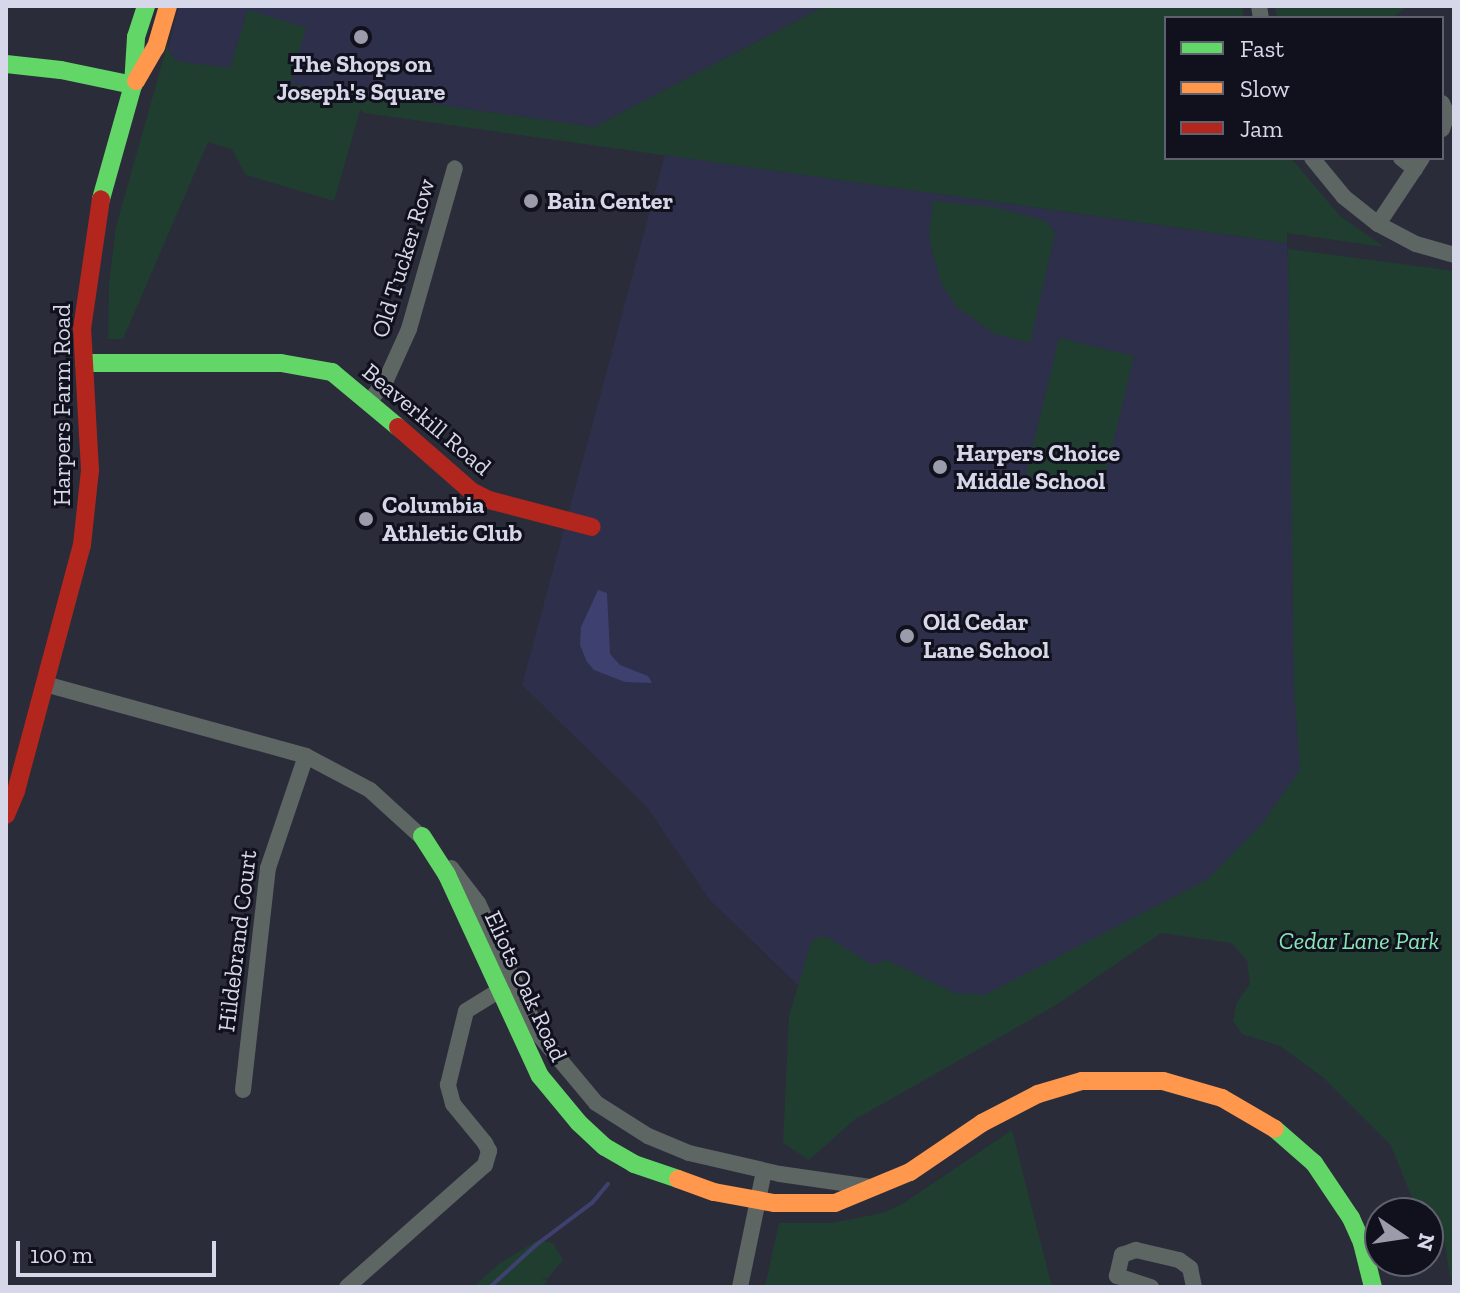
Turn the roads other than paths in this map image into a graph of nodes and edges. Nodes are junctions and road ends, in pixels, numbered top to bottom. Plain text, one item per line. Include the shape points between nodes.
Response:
1 (146, 6) edge
2 (168, 6) edge
3 (6, 64) edge
4 (133, 85) junction
5 (1314, 160) edge
6 (1418, 164) edge
7 (455, 168) dead end
8 (1378, 224) junction
9 (1454, 255) edge
10 (84, 363) junction
11 (370, 401) junction
12 (592, 527) dead end
13 (45, 684) junction
14 (306, 756) junction
15 (6, 815) edge
16 (422, 836) joint
17 (506, 986) junction
18 (243, 1090) dead end
19 (764, 1171) junction
20 (875, 1187) junction
21 (758, 1201) junction
22 (347, 1287) edge
23 (740, 1287) edge
24 (1151, 1287) edge
25 (1194, 1287) edge
26 (1373, 1287) edge

1 - 4 street, Harpers Farm Road via 136,37
2 - 4 street, Harpers Farm Road via 156,47
3 - 4 street
4 - 10 street, Harpers Farm Road via 92,246 82,329
5 - 8 street via 1344,197
6 - 8 street
7 - 11 street, Old Tucker Row via 409,329 386,380
8 - 9 street via 1416,244
10 - 11 street, Beaverkill Road via 306,366 332,372
10 - 13 street, Harpers Farm Road via 87,513
11 - 12 street, Beaverkill Road via 471,491
13 - 14 street, Eliots Oak Road
13 - 15 street, Harpers Farm Road
14 - 16 street, Eliots Oak Road via 370,790
14 - 18 street, Hildebrand Court via 270,859
16 - 17 street, Eliots Oak Road
17 - 19 street, Eliots Oak Road via 596,1103 669,1146
17 - 21 street, Eliots Oak Road via 540,1076 605,1147 678,1182
17 - 22 street via 462,1017 448,1085 453,1104 489,1151 485,1165
19 - 20 street, Eliots Oak Road
19 - 21 street
20 - 21 street, Eliots Oak Road via 835,1203
20 - 26 street, Eliots Oak Road via 910,1172 1018,1102 1058,1087 1136,1079 1192,1086 1251,1112 1314,1163 1351,1218
21 - 23 street
24 - 25 street via 1117,1276 1122,1255 1136,1250 1179,1260 1190,1268

